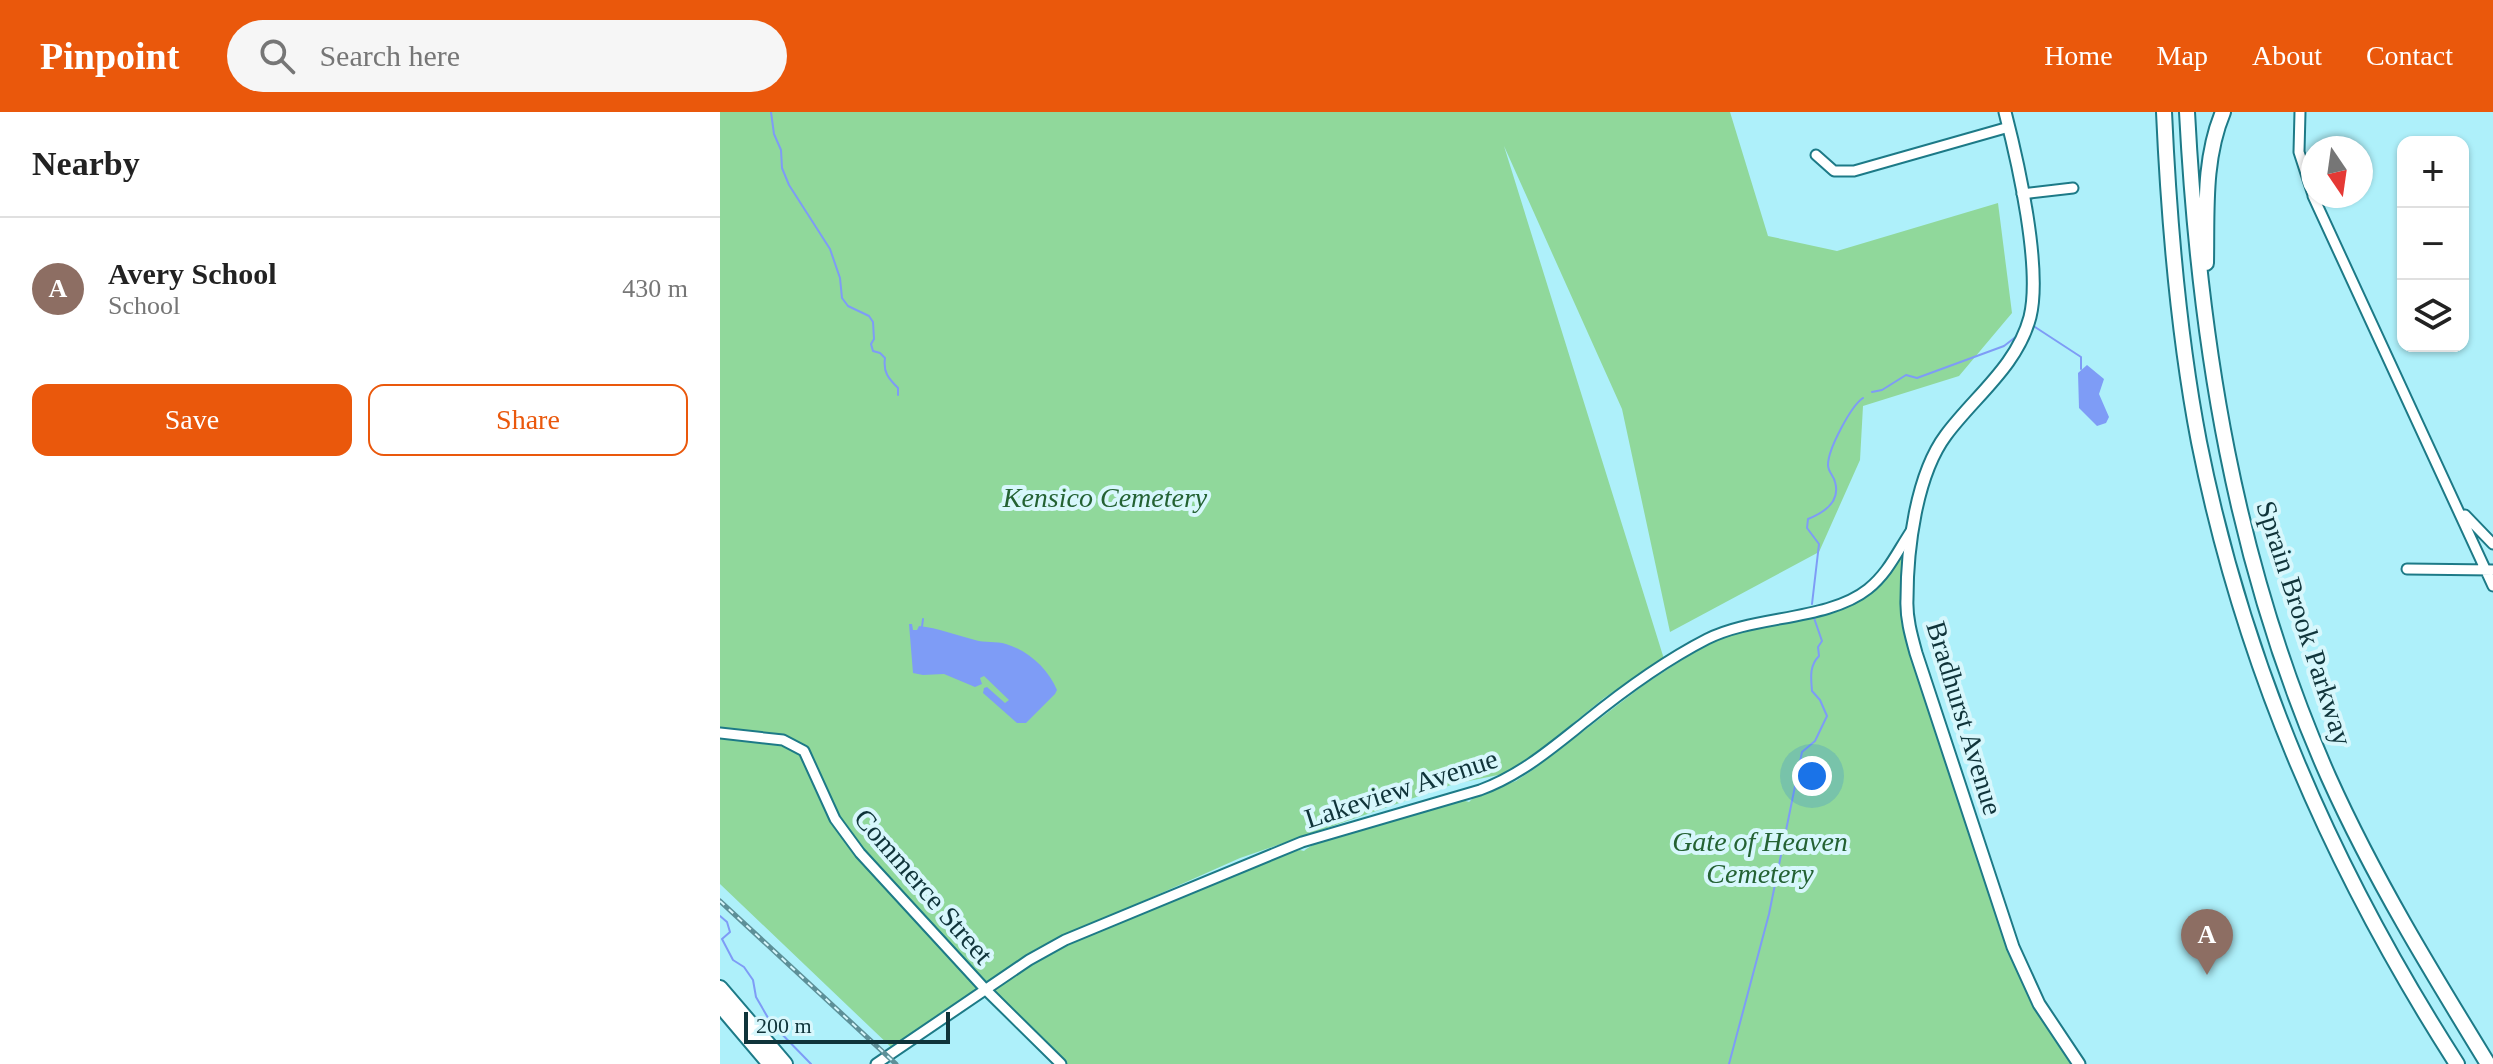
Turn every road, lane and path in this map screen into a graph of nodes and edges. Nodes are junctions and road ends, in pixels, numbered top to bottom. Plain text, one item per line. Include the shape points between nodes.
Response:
1 (2005, 112) edge
2 (2164, 112) edge
3 (2187, 112) edge
4 (2223, 112) edge
5 (2300, 112) edge
6 (2009, 127) junction
7 (1816, 155) dead end
8 (2301, 158) edge
9 (2073, 188) dead end
10 (2022, 194) junction
11 (2319, 208) edge
12 (2206, 331) junction
13 (2452, 495) junction
14 (1913, 529) junction
15 (2493, 544) edge
16 (2407, 569) dead end
17 (2489, 570) edge
18 (2493, 586) edge
19 (720, 733) edge
20 (720, 988) edge
21 (985, 989) junction
22 (720, 1005) edge
23 (770, 1064) edge
24 (785, 1064) edge
25 (876, 1064) edge
26 (1061, 1064) edge
27 (2079, 1064) edge
28 (2457, 1064) edge
29 (2488, 1064) edge

1 - 6 main road, Bradhurst Avenue
2 - 28 highway, Sprain Brook Parkway via 2186,367 2206,476 2239,604 2282,729 2325,831 2392,960
3 - 12 highway, Sprain Brook Parkway
4 - 12 highway via 2208,169
5 - 8 street
6 - 7 street via 1854,171 1834,171
6 - 10 main road, Bradhurst Avenue
9 - 10 street
10 - 14 main road, Bradhurst Avenue via 2033,275 2030,316 2011,358 1936,450
11 - 13 street
12 - 29 highway, Sprain Brook Parkway via 2241,521 2300,707 2370,863
13 - 15 street
13 - 17 street
14 - 21 street, Lakeview Avenue via 1886,571 1857,597 1709,638 1624,693 1509,779 1279,851 1065,940
14 - 27 main road, Bradhurst Avenue via 1906,600 1916,653 2013,947 2039,1004
16 - 17 street
17 - 18 street
19 - 21 street, Commerce Street via 783,740 804,751 843,833
20 - 24 highway
21 - 25 street, Lakeview Avenue
21 - 26 street, Commerce Street
22 - 23 highway

